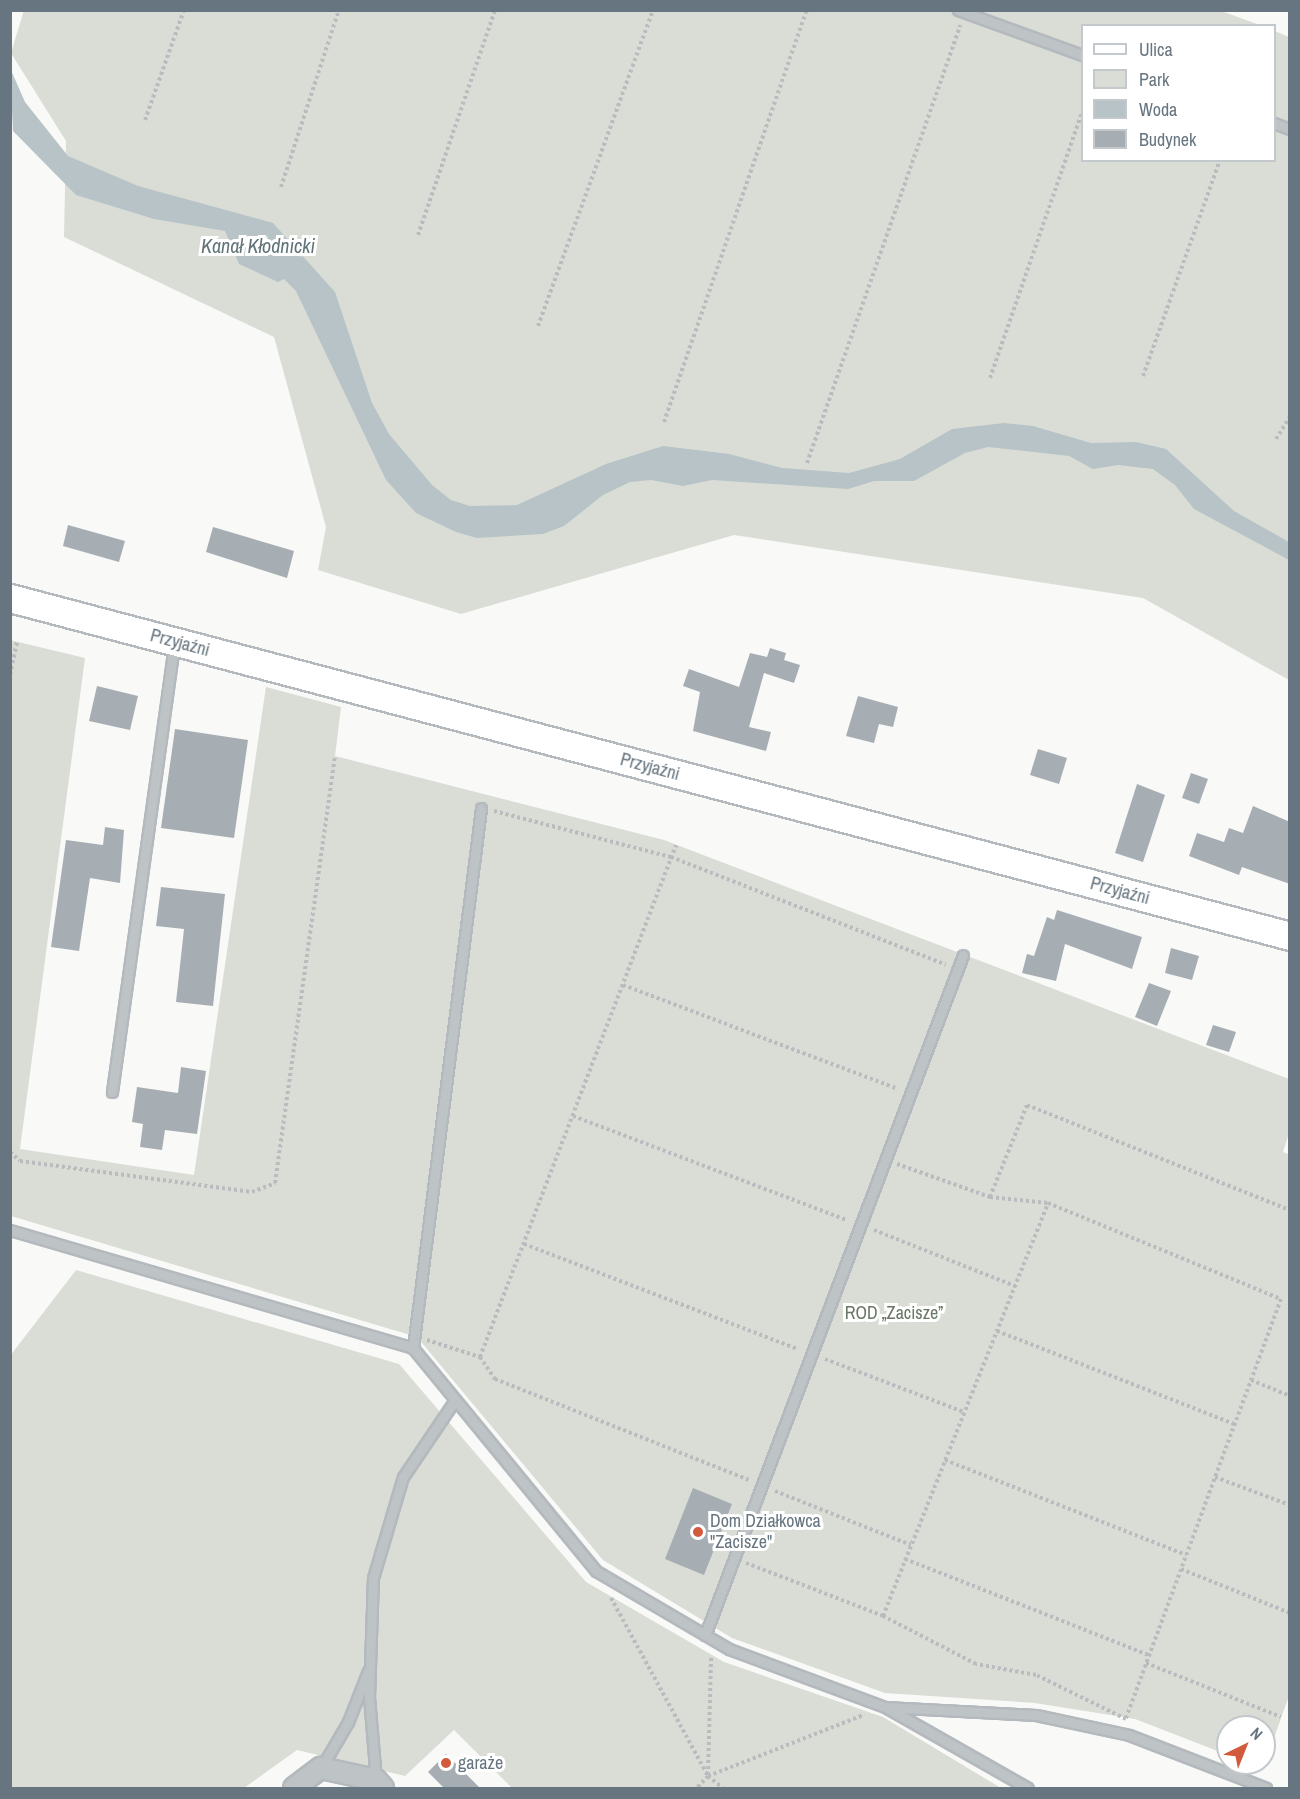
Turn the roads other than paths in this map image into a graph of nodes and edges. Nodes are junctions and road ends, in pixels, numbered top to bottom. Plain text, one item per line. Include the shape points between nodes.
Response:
1 (961, 12) edge
2 (1081, 54) edge
3 (1276, 123) edge
4 (1290, 129) edge
5 (10, 598) edge
6 (174, 642) junction
7 (481, 808) road end
8 (1290, 936) edge
9 (963, 955) dead end
10 (112, 1092) dead end
11 (10, 1230) edge
12 (412, 1348) junction
13 (455, 1400) junction
14 (708, 1637) junction
15 (370, 1663) junction
16 (885, 1707) junction
17 (321, 1768) junction
18 (379, 1784) edge
19 (294, 1788) edge
20 (1028, 1788) edge
21 (1266, 1788) edge

1 - 2 lane
3 - 4 lane
5 - 6 main road, Przyjaźni
6 - 8 main road, Przyjaźni
6 - 10 lane
7 - 12 lane
9 - 14 lane via 733,1558
11 - 12 lane
12 - 13 lane
13 - 14 lane via 596,1571
13 - 15 lane via 403,1477 373,1578
14 - 16 lane
15 - 17 lane via 348,1722
15 - 18 lane
16 - 20 lane
16 - 21 lane via 1036,1715 1129,1735
17 - 18 street
17 - 19 street

